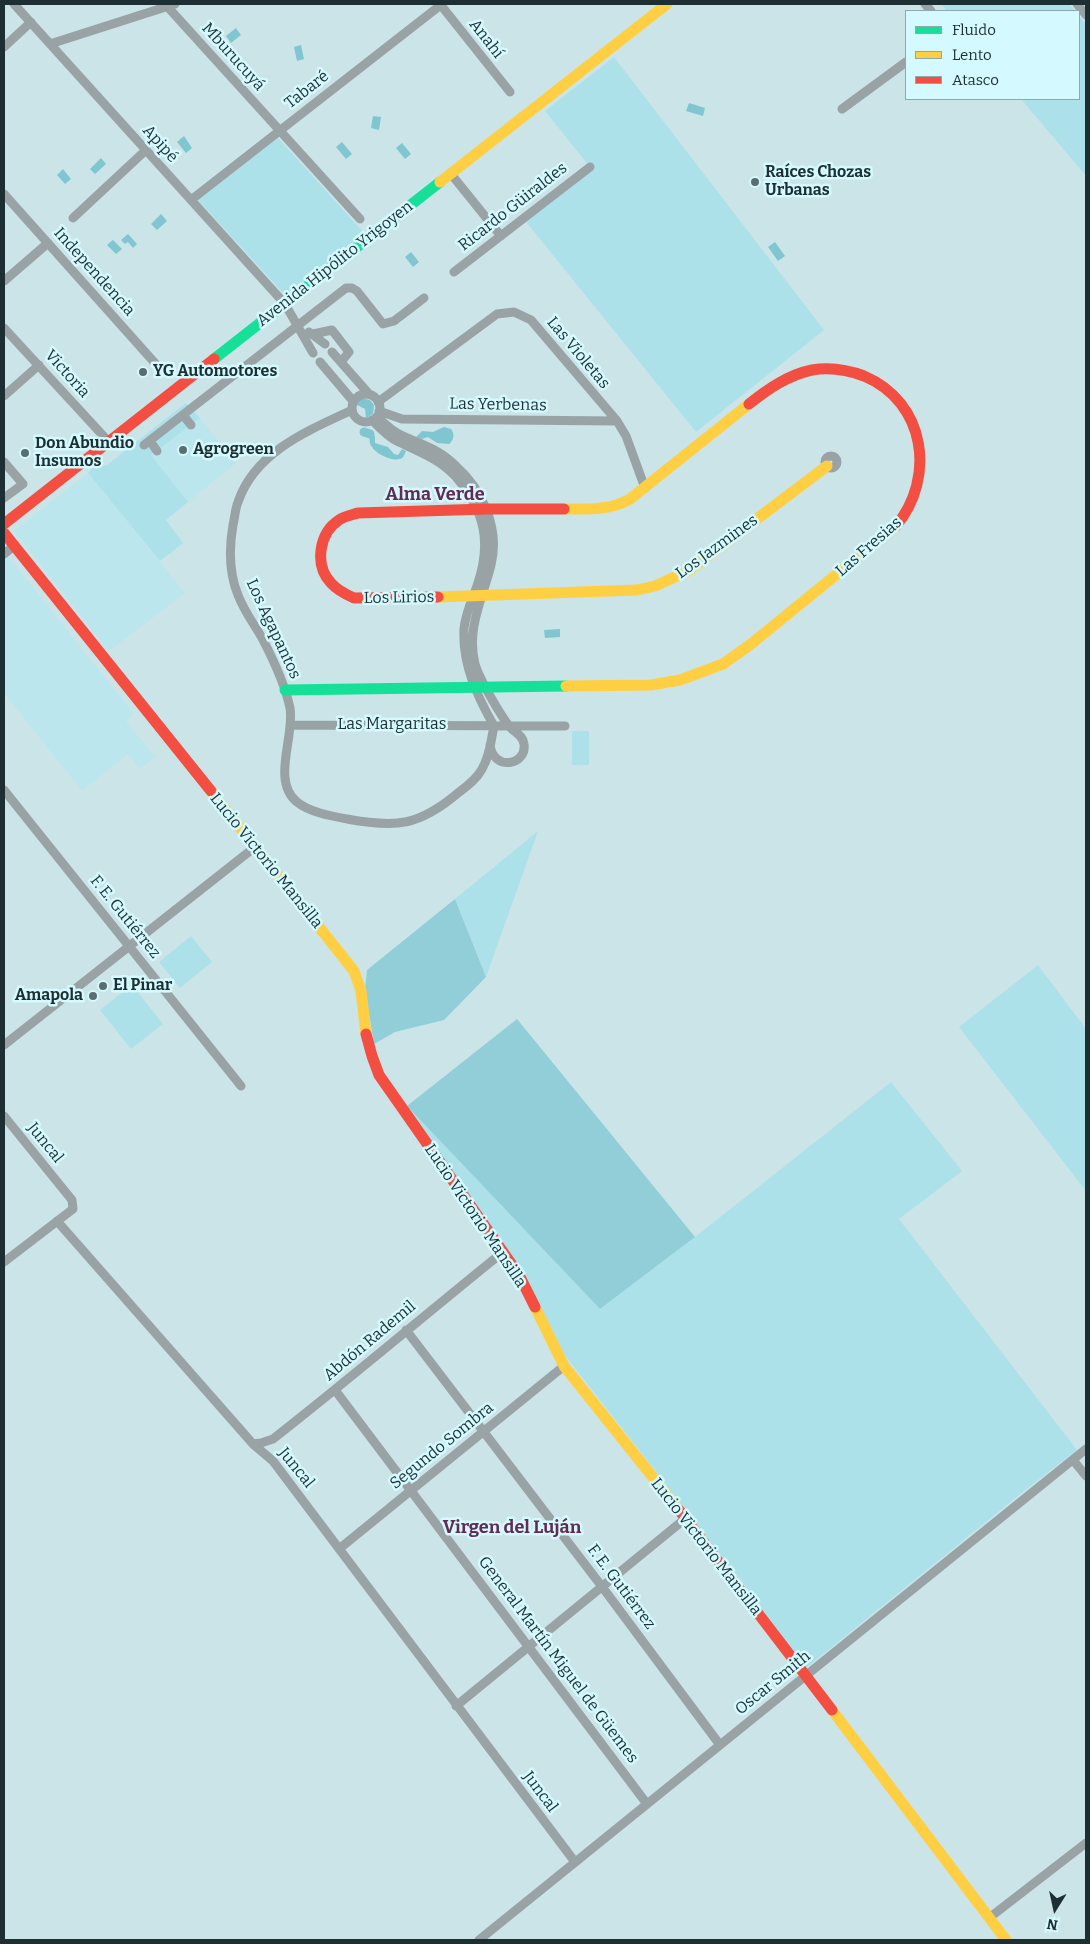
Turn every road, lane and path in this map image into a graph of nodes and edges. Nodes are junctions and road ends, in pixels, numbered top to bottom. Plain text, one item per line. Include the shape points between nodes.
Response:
1 (14, 4) edge
2 (441, 4) edge
3 (667, 4) edge
4 (1077, 4) edge
5 (169, 5) edge
6 (1086, 12) edge
7 (31, 22) junction
8 (50, 44) junction
9 (4, 47) edge
10 (905, 63) edge
11 (510, 92) dead end
12 (842, 109) dead end
13 (279, 130) junction
14 (146, 150) junction
15 (590, 166) dead end
16 (451, 174) junction
17 (4, 194) edge
18 (191, 200) junction
19 (73, 218) dead end
20 (360, 219) dead end
21 (501, 236) junction
22 (48, 243) junction
23 (454, 272) dead end
24 (4, 281) edge
25 (424, 298) dead end
26 (285, 304) junction
27 (297, 326) junction
28 (4, 328) edge
29 (313, 334) junction
30 (324, 344) dead end
31 (332, 352) dead end
32 (313, 353) dead end
33 (320, 362) dead end
34 (341, 362) junction
35 (39, 365) junction
36 (162, 371) dead end
37 (369, 394) junction
38 (4, 396) edge
39 (353, 406) junction
40 (377, 412) junction
41 (183, 415) junction
42 (617, 421) junction
43 (191, 425) dead end
44 (108, 441) junction
45 (157, 450) dead end
46 (4, 462) edge
47 (827, 466) dead end
48 (645, 488) junction
49 (4, 498) edge
50 (482, 509) junction
51 (4, 524) edge
52 (4, 533) edge
53 (14, 546) junction
54 (4, 554) edge
55 (477, 596) junction
56 (481, 689) junction
57 (285, 690) junction
58 (291, 724) junction
59 (494, 726) junction
60 (565, 726) dead end
61 (512, 728) junction
62 (491, 743) junction
63 (4, 791) edge
64 (255, 847) junction
65 (128, 945) junction
66 (4, 1045) edge
67 (241, 1086) dead end
68 (4, 1116) edge
69 (57, 1221) junction
70 (502, 1252) junction
71 (4, 1262) edge
72 (406, 1330) junction
73 (564, 1366) junction
74 (335, 1390) junction
75 (483, 1432) junction
76 (253, 1444) junction
77 (1086, 1449) edge
78 (1073, 1460) junction
79 (1086, 1476) edge
80 (412, 1490) junction
81 (686, 1518) junction
82 (340, 1549) junction
83 (603, 1588) junction
84 (529, 1647) junction
85 (805, 1676) junction
86 (456, 1706) junction
87 (720, 1745) junction
88 (647, 1804) junction
89 (1086, 1843) edge
90 (575, 1862) junction
91 (988, 1918) junction
92 (479, 1940) edge
93 (1006, 1940) edge

1 - 7 street, Apipé
2 - 11 street, Anahí
2 - 13 street, Tabaré
3 - 16 street, Avenida Hipólito Yrigoyen
4 - 6 street
5 - 8 street
5 - 13 street, Mburucuyá
7 - 8 street, Apipé
7 - 9 street
8 - 14 street, Apipé
10 - 12 street
13 - 18 street, Tabaré
13 - 20 street, Mburucuyá
14 - 18 street, Apipé
14 - 19 street
15 - 21 street, Ricardo Güiraldes
16 - 21 street
16 - 26 street, Avenida Hipólito Yrigoyen
17 - 22 street, Independencia
18 - 26 street, Apipé
21 - 23 street, Ricardo Güiraldes
22 - 24 street
22 - 36 street, Independencia
25 - 27 street via 387,324 381,323 357,291 346,288
26 - 27 street, Apipé
26 - 44 street, Avenida Hipólito Yrigoyen
27 - 29 street
27 - 32 street, Apipé
27 - 41 street
28 - 35 street, Victoria
29 - 30 street
29 - 34 street via 332,330 349,352
31 - 34 street
33 - 39 street
34 - 37 street
35 - 38 street
35 - 44 street, Victoria
37 - 39 street, Los Agapantos via 358,396
37 - 40 street
39 - 40 street via 359,420
39 - 57 street, Los Agapantos via 274,452 246,486 238,503 229,560 237,594 273,660
40 - 42 street, Las Yerbenas via 402,419
40 - 42 street, Las Violetas via 496,314 514,312 531,320
40 - 50 street via 398,434 442,453 480,495
41 - 43 street
41 - 45 street via 147,443
42 - 48 street, Las Violetas via 626,436
44 - 51 street, Avenida Hipólito Yrigoyen
46 - 49 street via 23,484
47 - 55 street, Los Jazmines via 688,571 655,586 637,590
48 - 50 street, Las Fresias via 626,502 601,509
48 - 56 street, Las Fresias via 774,384 823,368 867,376 895,396 917,430 921,449 921,474 914,499 893,530 722,664 680,680 651,685
50 - 55 street via 492,527 492,562
50 - 55 street, Los Lirios via 358,514 340,519 327,531 321,546 320,562 329,580 354,598
52 - 53 street, Lucio Victorio Mansilla
53 - 54 street
53 - 64 street, Lucio Victorio Mansilla
55 - 56 street via 464,627 464,647 468,669
56 - 57 street
56 - 59 street
56 - 61 street
57 - 58 street, Los Agapantos
58 - 59 street, Las Margaritas
58 - 62 street, Los Agapantos via 284,774 288,790 297,802 313,810 376,824 401,824 431,813 474,780 482,770
59 - 61 street
59 - 62 street, Los Agapantos
60 - 61 street
61 - 62 street via 501,730
61 - 62 street via 524,744 518,759 502,762 493,756
63 - 65 street, F. E. Gutiérrez
64 - 65 street
64 - 70 street, Lucio Victorio Mansilla via 354,970 361,985 368,1044 379,1075
65 - 66 street
65 - 67 street, F. E. Gutiérrez
68 - 69 street, Juncal via 72,1200 73,1208
69 - 71 street
69 - 76 street, Juncal
70 - 72 street, Abdón Rademil
70 - 73 street, Lucio Victorio Mansilla via 519,1275
72 - 74 street, Abdón Rademil
72 - 75 street, F. E. Gutiérrez
73 - 75 street, Segundo Sombra
73 - 81 street, Lucio Victorio Mansilla
74 - 76 street, Abdón Rademil via 273,1439
74 - 80 street, General Martín Miguel de Güemes
75 - 80 street, Segundo Sombra
75 - 83 street, F. E. Gutiérrez
76 - 82 street, Juncal via 273,1461
77 - 78 street, Oscar Smith
78 - 79 street
78 - 85 street, Oscar Smith
80 - 82 street, Segundo Sombra
80 - 84 street, General Martín Miguel de Güemes
81 - 83 street
81 - 85 street, Lucio Victorio Mansilla
82 - 86 street, Juncal
83 - 84 street
83 - 87 street, F. E. Gutiérrez
84 - 86 street
84 - 88 street, General Martín Miguel de Güemes
85 - 87 street, Oscar Smith
85 - 91 street, Lucio Victorio Mansilla
86 - 90 street, Juncal
87 - 88 street, Oscar Smith
88 - 90 street, Oscar Smith
89 - 91 street
90 - 92 street, Oscar Smith
91 - 93 street, Lucio Victorio Mansilla

